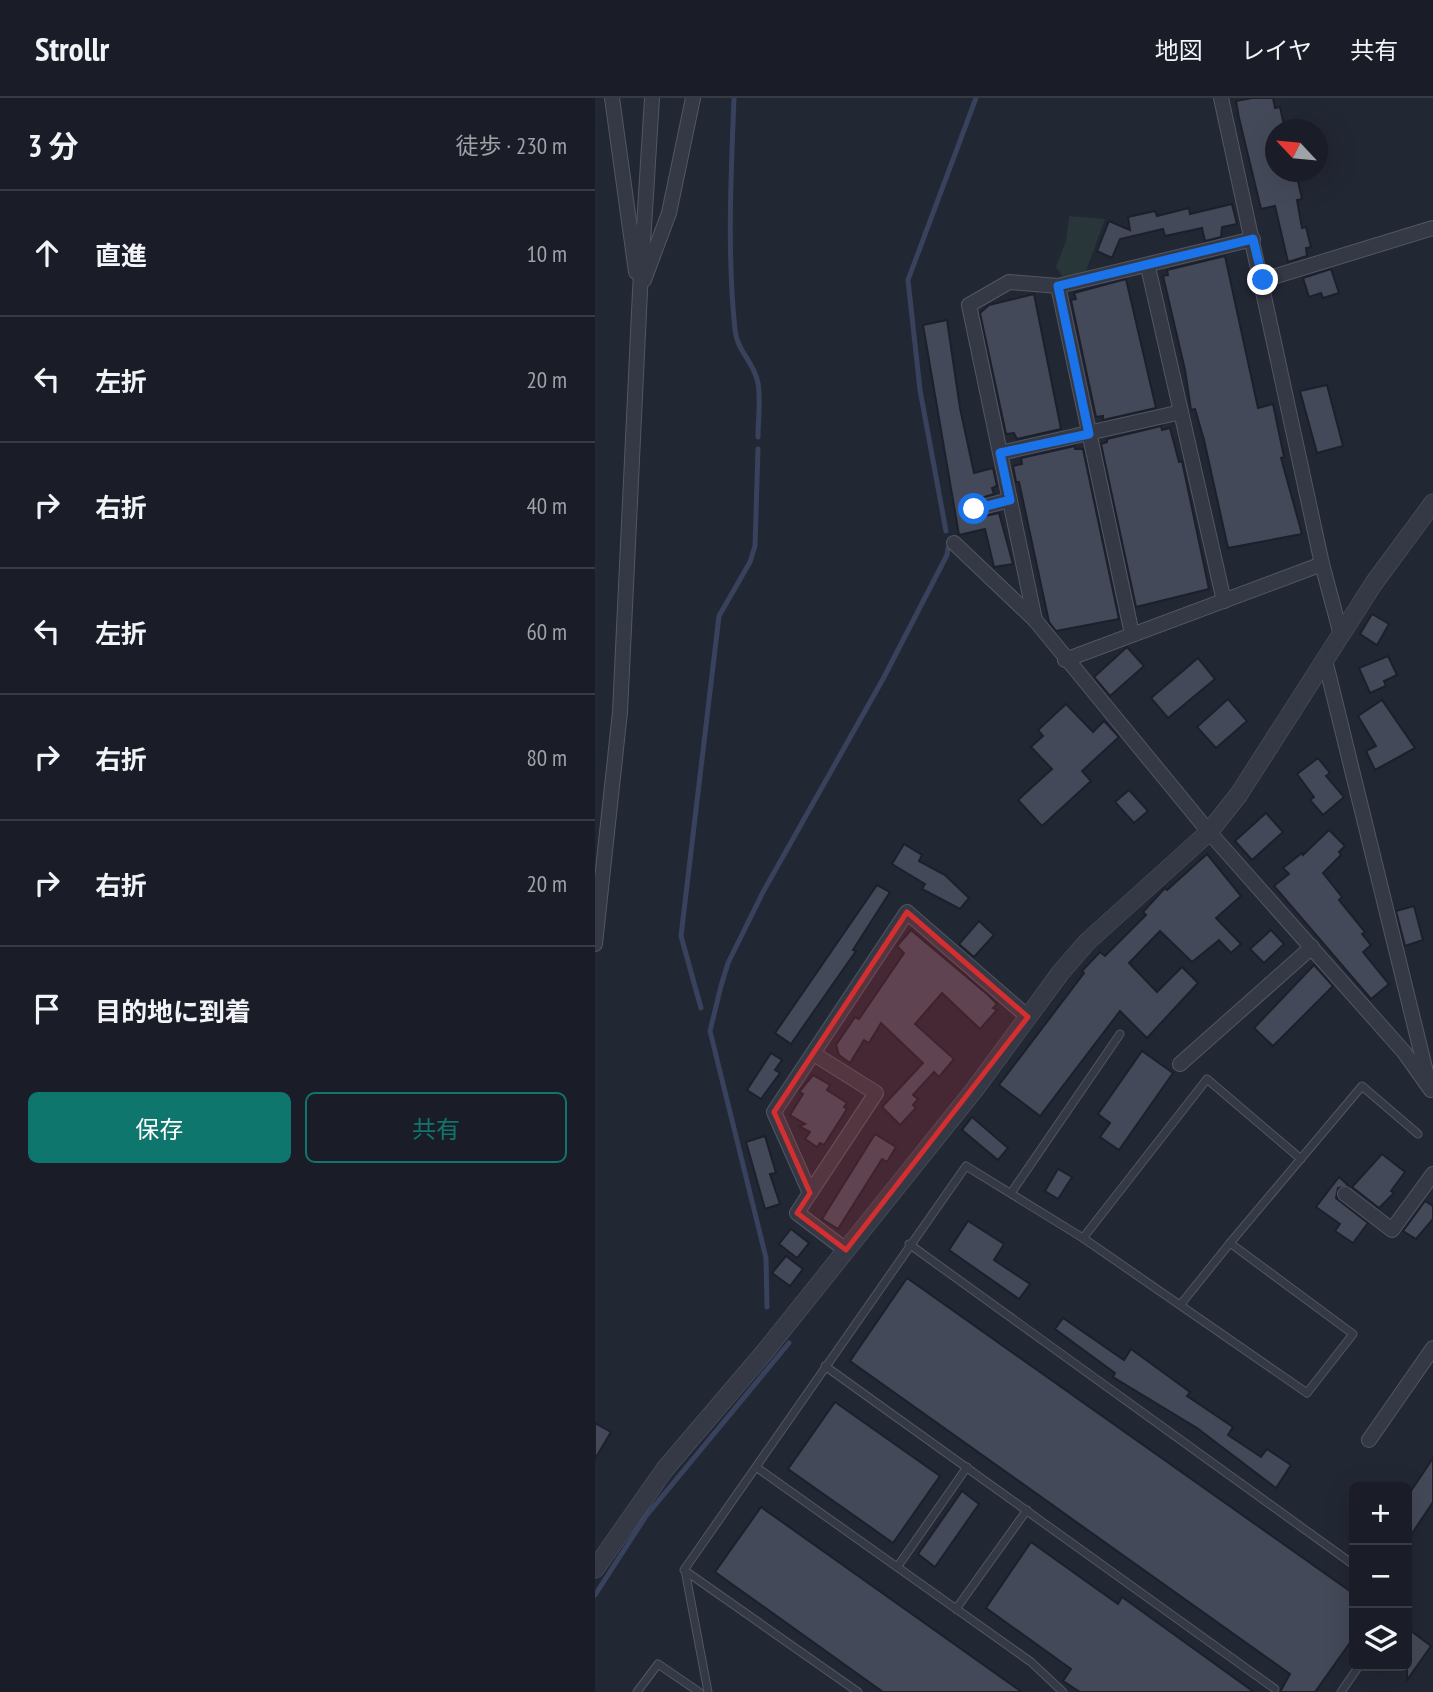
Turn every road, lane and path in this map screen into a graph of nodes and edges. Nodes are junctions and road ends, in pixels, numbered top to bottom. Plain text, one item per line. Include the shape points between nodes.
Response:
1 (612, 98) edge
2 (652, 98) edge
3 (693, 98) edge
4 (1221, 98) edge
5 (1433, 228) edge
6 (1253, 239) junction
7 (1147, 267) junction
8 (1263, 280) junction
9 (1058, 286) junction
10 (640, 291) junction
11 (1181, 412) junction
12 (1089, 434) junction
13 (1000, 453) junction
14 (1010, 500) junction
15 (1433, 503) edge
16 (974, 509) dead end
17 (954, 543) dead end
18 (1322, 564) junction
19 (1224, 601) junction
20 (1035, 620) junction
21 (1132, 634) junction
22 (1342, 635) junction
23 (1065, 660) junction
24 (1325, 660) junction
25 (1209, 832) junction
26 (595, 944) edge
27 (1312, 947) junction
28 (1028, 1017) junction
29 (1120, 1034) dead end
30 (814, 1054) junction
31 (1180, 1063) dead end
32 (1432, 1094) edge
33 (1418, 1134) dead end
34 (1301, 1159) junction
35 (1433, 1174) edge
36 (810, 1194) junction
37 (1011, 1194) junction
38 (1345, 1194) dead end
39 (1083, 1238) junction
40 (1230, 1243) junction
41 (909, 1244) junction
42 (846, 1251) junction
43 (1181, 1304) junction
44 (1433, 1348) edge
45 (825, 1366) junction
46 (1369, 1440) dead end
47 (756, 1467) junction
48 (967, 1467) junction
49 (1027, 1510) junction
50 (1349, 1561) edge
51 (898, 1566) junction
52 (595, 1569) edge
53 (684, 1570) junction
54 (956, 1609) junction
55 (1356, 1671) edge
56 (1275, 1689) dead end
57 (637, 1692) edge
58 (699, 1692) edge
59 (708, 1692) edge
60 (858, 1692) edge
61 (1063, 1692) edge
62 (1341, 1692) edge

1 - 10 street
2 - 10 street
3 - 10 street via 669,212
4 - 6 street
5 - 8 street
6 - 7 street
6 - 8 street
7 - 9 street
7 - 11 street
8 - 18 street
9 - 12 street
9 - 13 street via 1009,282 969,305
10 - 26 street via 620,712
11 - 12 street
11 - 19 street
12 - 13 street
12 - 21 street
13 - 14 street
14 - 16 street
14 - 20 street
15 - 22 street
17 - 20 street
18 - 19 street
18 - 22 street
19 - 21 street
20 - 23 street
21 - 23 street
22 - 24 street
23 - 25 street
24 - 25 street via 1239,794
24 - 32 street
25 - 27 street
25 - 28 street via 1087,942
27 - 31 street
27 - 32 street via 1404,1052
28 - 30 street via 907,912
28 - 42 street
29 - 37 lane
30 - 36 street via 774,1112
30 - 36 street via 876,1093
33 - 34 lane via 1363,1086
34 - 39 lane via 1207,1079
34 - 40 lane
35 - 38 street via 1392,1230
36 - 42 street via 797,1213
37 - 39 lane
37 - 41 lane via 965,1166
39 - 43 lane
40 - 43 lane
40 - 43 lane via 1353,1334 1307,1393
41 - 45 lane
41 - 50 lane
42 - 52 street via 665,1469
44 - 46 street
45 - 47 lane
45 - 48 lane
47 - 51 lane
47 - 53 lane
48 - 49 lane
48 - 51 lane
49 - 54 lane
49 - 56 lane
51 - 54 lane
53 - 59 lane
53 - 60 lane
54 - 61 lane via 1031,1662
55 - 62 lane
57 - 58 lane via 658,1664

